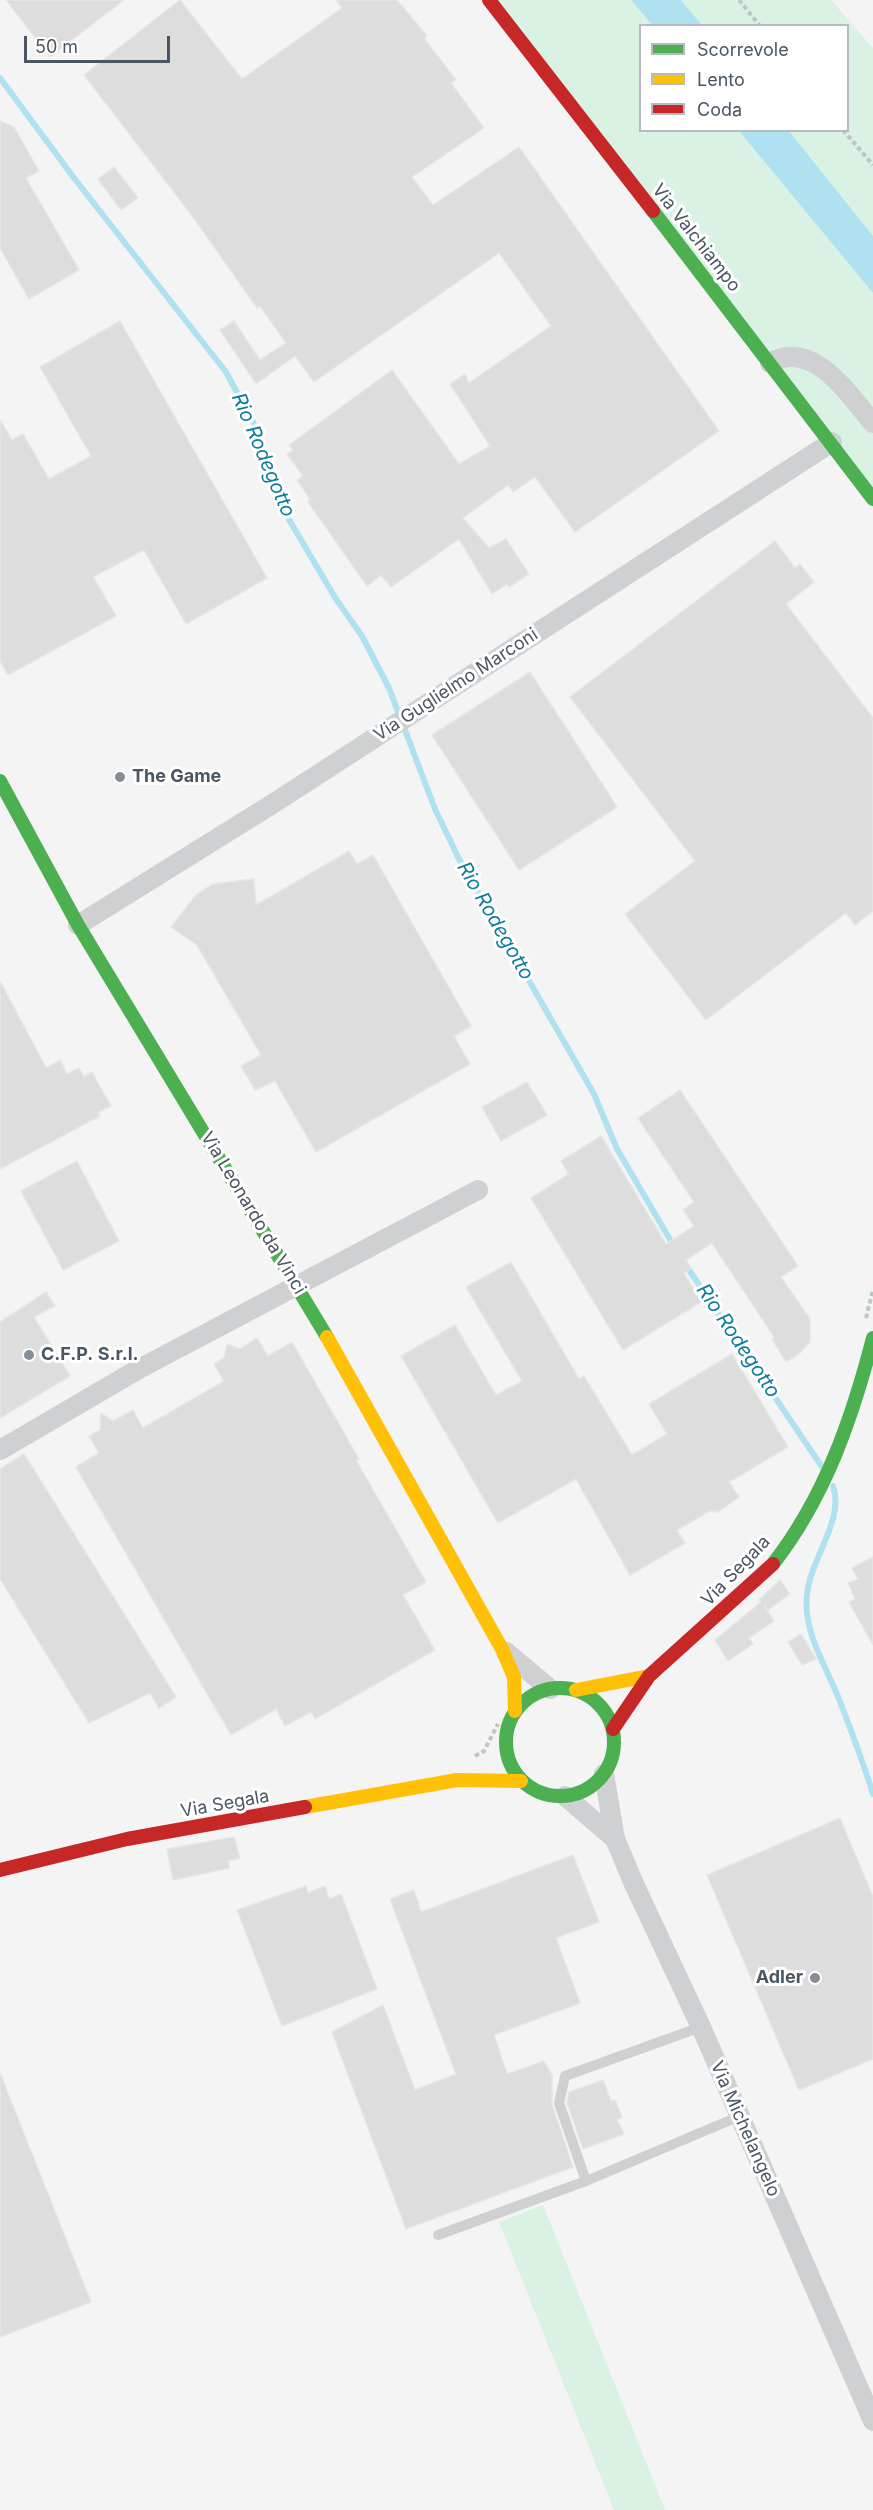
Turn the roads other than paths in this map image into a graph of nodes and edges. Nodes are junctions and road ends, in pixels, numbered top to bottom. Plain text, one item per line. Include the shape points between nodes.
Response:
1 (489, 0) edge
2 (770, 363) junction
3 (873, 423) edge
4 (832, 442) junction
5 (873, 499) edge
6 (0, 781) edge
7 (78, 925) junction
8 (478, 1190) dead end
9 (297, 1284) junction
10 (873, 1338) edge
11 (865, 1396) edge
12 (0, 1450) edge
13 (502, 1649) junction
14 (649, 1676) junction
15 (550, 1689) junction
16 (576, 1690) junction
17 (515, 1711) junction
18 (613, 1729) junction
19 (505, 1743) junction
20 (489, 1755) dead end
21 (473, 1768) dead end
22 (604, 1774) junction
23 (457, 1780) junction
24 (521, 1781) junction
25 (565, 1796) junction
26 (615, 1839) junction
27 (0, 1870) edge
28 (700, 2027) junction
29 (740, 2116) junction
30 (586, 2181) junction
31 (438, 2235) dead end
32 (873, 2421) edge

1 - 2 street, Via Valchiampo
2 - 3 street via 778,358 798,357 827,369
2 - 4 street, Via Valchiampo
4 - 5 street, Via Valchiampo
4 - 7 street, Via Guglielmo Marconi
6 - 7 street, Via Leonardo da Vinci
7 - 9 street, Via Leonardo da Vinci
8 - 9 street
9 - 12 street
9 - 13 street, Via Leonardo da Vinci
10 - 11 street, Via Segala
11 - 14 street, Via Segala via 797,1533 766,1572
13 - 15 street, Via Leonardo da Vinci
13 - 17 street, Via Leonardo da Vinci via 514,1677
14 - 16 street
14 - 18 street, Via Segala
15 - 16 street
15 - 17 street via 531,1697
16 - 18 street via 605,1712
17 - 19 street
18 - 22 street via 611,1760
19 - 20 street
19 - 24 street via 507,1757
21 - 23 street, Via Segala
22 - 25 street via 580,1793
22 - 26 street, Via Michelangelo
23 - 24 street, Via Segala
23 - 27 street, Via Segala via 127,1839
24 - 25 street, Via Segala via 549,1796
25 - 26 street, Via Michelangelo
26 - 28 street, Via Michelangelo
28 - 29 street, Via Michelangelo
28 - 30 lane via 565,2076 559,2103
29 - 30 lane
29 - 32 street, Via Michelangelo
30 - 31 lane

